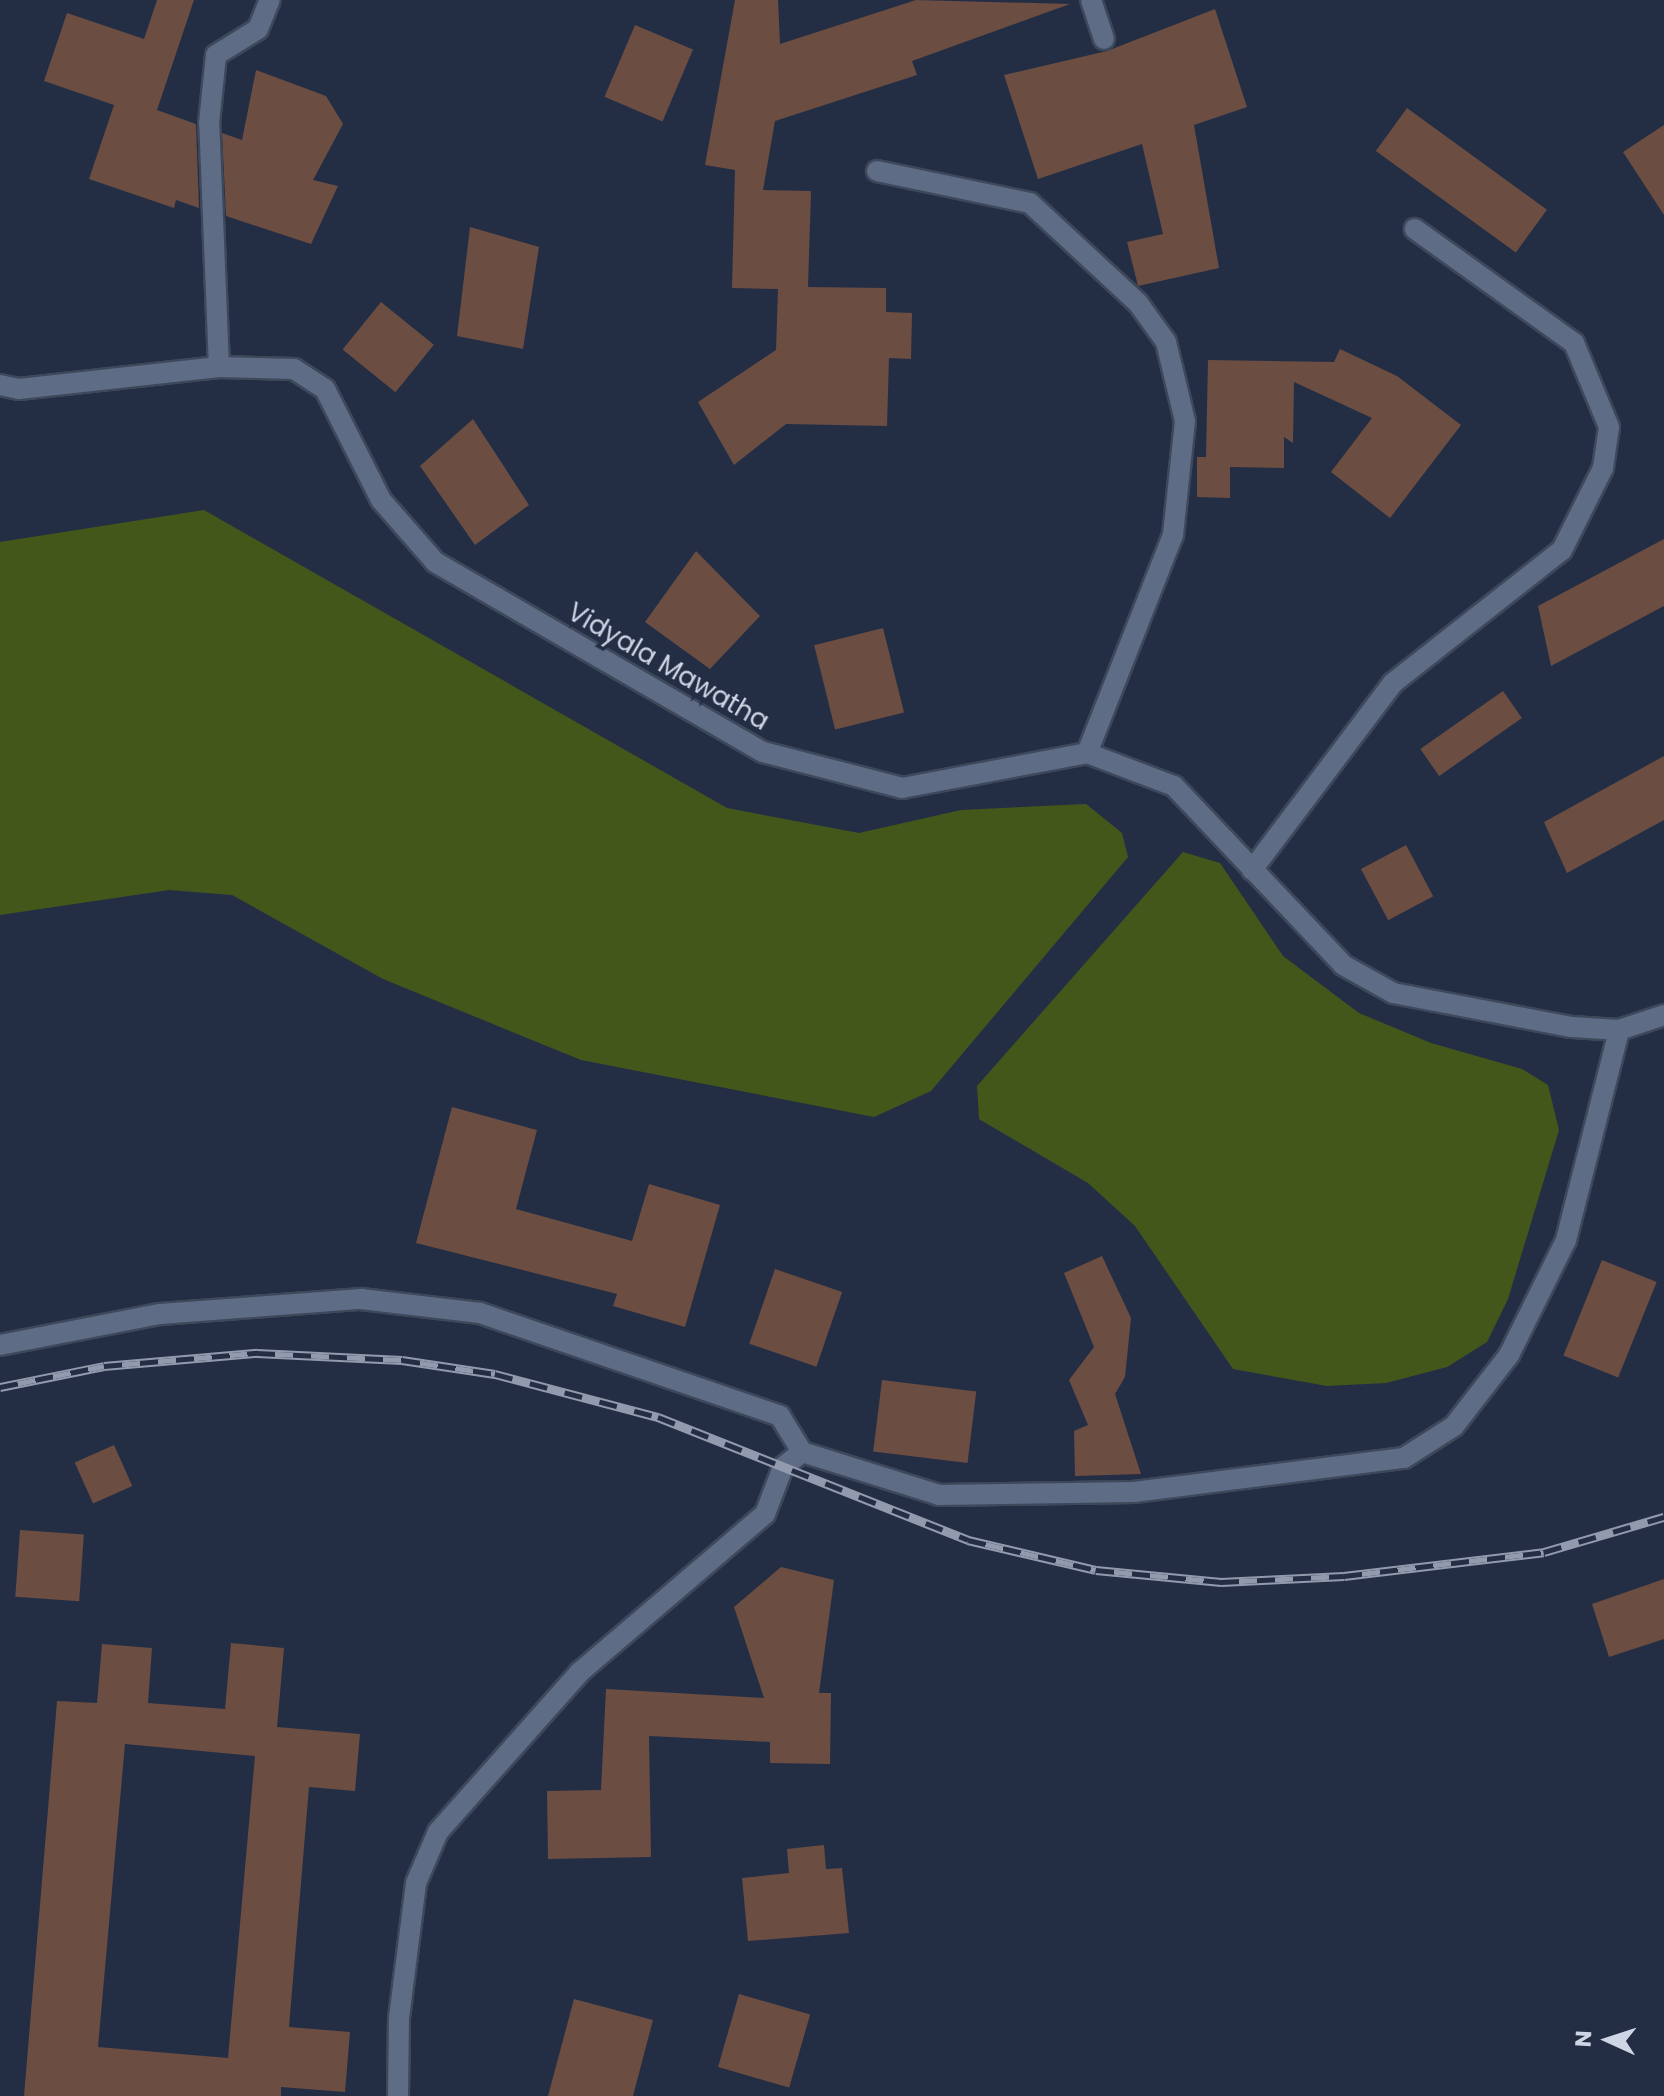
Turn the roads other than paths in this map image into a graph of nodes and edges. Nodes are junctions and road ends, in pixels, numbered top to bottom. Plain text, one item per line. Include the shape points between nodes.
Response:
1 (270, 0) edge
2 (1091, 0) edge
3 (1104, 39) dead end
4 (877, 171) dead end
5 (1415, 229) dead end
6 (219, 367) junction
7 (0, 385) edge
8 (1087, 753) junction
9 (1252, 870) junction
10 (1664, 1015) edge
11 (1619, 1030) junction
12 (0, 1345) edge
13 (802, 1452) junction
14 (398, 2096) edge

1 - 6 street via 258,29 216,55 209,123
2 - 3 street
4 - 8 street via 1030,203 1138,303 1166,342 1185,421 1173,535
5 - 9 street via 1574,343 1609,427 1603,468 1562,550 1393,683
6 - 7 street, Vidyala Mawatha via 19,389
6 - 8 street, Vidyala Mawatha via 294,369 325,389 381,500 435,562 763,752 902,788
8 - 9 street via 1174,786
9 - 11 street via 1343,965 1393,993
10 - 11 street
11 - 13 street via 1566,1240 1509,1355 1454,1426 1404,1458 1134,1492 939,1495
12 - 13 street via 160,1314 361,1299 480,1313 780,1416
13 - 14 street via 783,1467 765,1514 580,1672 438,1832 416,1883 399,2018

